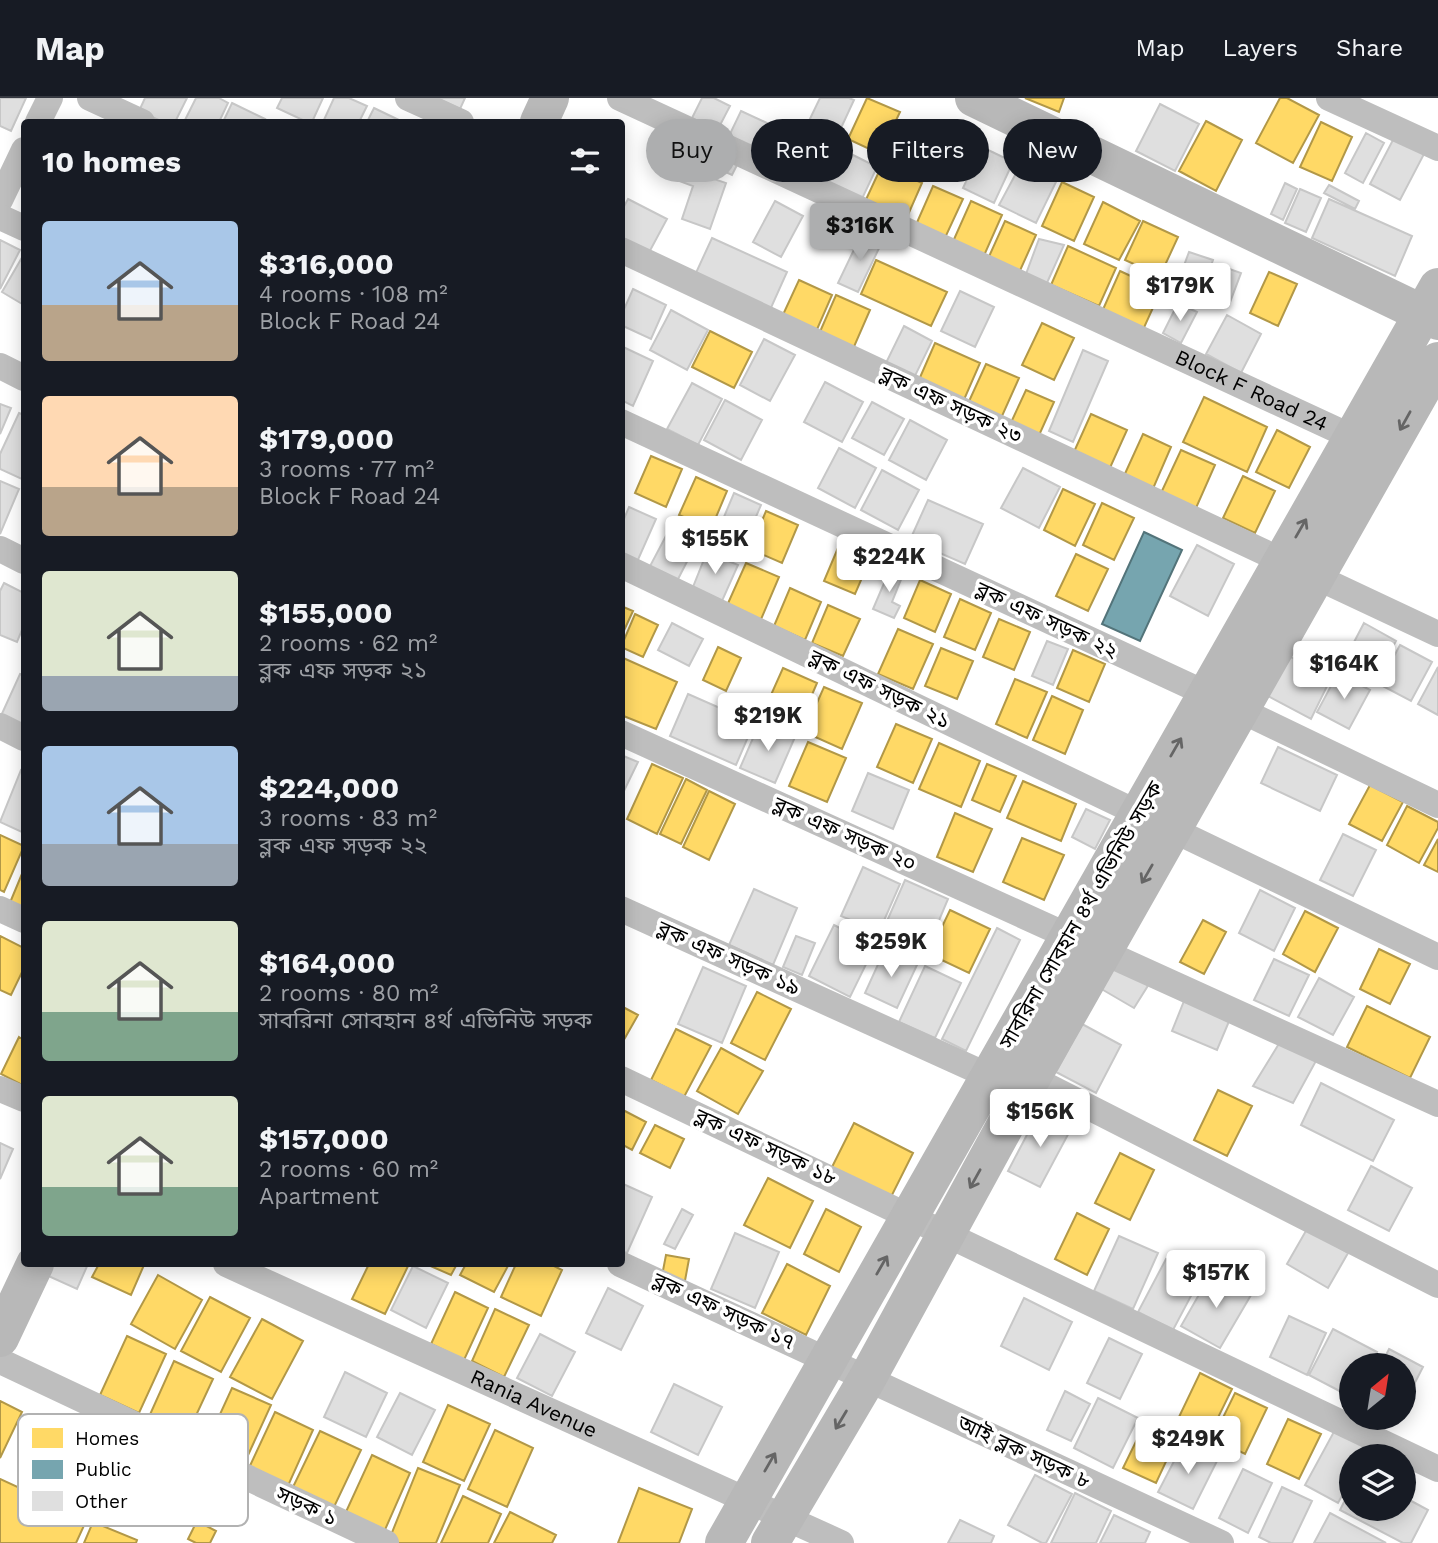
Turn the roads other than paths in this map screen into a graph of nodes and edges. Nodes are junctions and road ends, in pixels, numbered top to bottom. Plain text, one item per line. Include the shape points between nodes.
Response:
1 (50, 98) edge
2 (90, 98) edge
3 (408, 98) edge
4 (550, 98) edge
5 (573, 98) edge
6 (620, 98) edge
7 (974, 98) edge
8 (999, 98) edge
9 (1328, 98) edge
10 (40, 119) edge
11 (136, 119) edge
12 (454, 119) edge
13 (540, 119) edge
14 (563, 119) edge
15 (1438, 148) edge
16 (21, 156) edge
17 (0, 200) edge
18 (0, 217) edge
19 (21, 227) edge
20 (625, 252) edge
21 (1433, 306) edge
22 (1438, 361) edge
23 (0, 366) edge
24 (21, 376) edge
25 (625, 424) edge
26 (1352, 437) junction
27 (0, 549) edge
28 (21, 560) edge
29 (1282, 561) junction
30 (625, 567) edge
31 (1316, 577) junction
32 (1438, 634) edge
33 (1207, 694) junction
34 (1241, 710) junction
35 (0, 726) edge
36 (625, 735) edge
37 (21, 736) edge
38 (1438, 805) edge
39 (1139, 813) junction
40 (1173, 829) junction
41 (0, 909) edge
42 (625, 911) edge
43 (21, 919) edge
44 (1069, 935) junction
45 (1104, 951) junction
46 (1438, 957) edge
47 (994, 1069) junction
48 (1032, 1078) junction
49 (625, 1081) edge
50 (0, 1089) edge
51 (21, 1099) edge
52 (1438, 1104) edge
53 (910, 1215) junction
54 (945, 1232) junction
55 (21, 1243) edge
56 (625, 1266) edge
57 (34, 1267) edge
58 (233, 1267) edge
59 (1438, 1285) edge
60 (0, 1289) edge
61 (0, 1338) edge
62 (828, 1359) junction
63 (0, 1361) edge
64 (867, 1379) junction
65 (112, 1414) edge
66 (1438, 1469) edge
67 (248, 1478) edge
68 (749, 1500) junction
69 (778, 1530) edge
70 (386, 1543) edge
71 (724, 1543) edge
72 (841, 1543) edge
73 (1221, 1543) edge

1 - 10 street
2 - 11 street
3 - 12 street
4 - 13 street
5 - 14 street
6 - 26 street, Block F Road 24
7 - 21 street
8 - 21 street
9 - 15 street
16 - 17 street
18 - 19 street
20 - 29 street, ব্লক এফ সড়ক ২৩
21 - 26 street, সাবরিনা সোবহান ৪র্থ এভিনিউ সড়ক
22 -> 31 street, সাবরিনা সোবহান ৪র্থ এভিনিউ সড়ক
23 - 24 street
25 - 33 street, ব্লক এফ সড়ক ২২
29 -> 26 street, সাবরিনা সোবহান ৪র্থ এভিনিউ সড়ক
27 - 28 street
29 - 31 street, ব্লক এফ সড়ক ২৩
29 - 33 street, সাবরিনা সোবহান ৪র্থ এভিনিউ সড়ক
30 - 39 street, ব্লক এফ সড়ক ২১
31 - 32 street, ব্লক এফ সড়ক ২৩
31 - 34 street, সাবরিনা সোবহান ৪র্থ এভিনিউ সড়ক
33 - 34 street, ব্লক এফ সড়ক ২২
39 -> 33 street, সাবরিনা সোবহান ৪র্থ এভিনিউ সড়ক
34 - 38 street, ব্লক এফ সড়ক ২২
34 - 40 street, সাবরিনা সোবহান ৪র্থ এভিনিউ সড়ক
35 - 37 street
36 - 44 street, ব্লক এফ সড়ক ২০
39 - 40 street, ব্লক এফ সড়ক ২১
39 - 44 street, সাবরিনা সোবহান ৪র্থ এভিনিউ সড়ক
40 -> 45 street, সাবরিনা সোবহান ৪র্থ এভিনিউ সড়ক
40 - 46 street, ব্লক এফ সড়ক ২১
41 - 43 street
42 - 47 street, ব্লক এফ সড়ক ১৯
44 - 45 street, ব্লক এফ সড়ক ২০
44 - 47 street, সাবরিনা সোবহান ৪র্থ এভিনিউ সড়ক
45 - 48 street, সাবরিনা সোবহান ৪র্থ এভিনিউ সড়ক
45 - 52 street, ব্লক এফ সড়ক ২০
47 - 48 street, ব্লক এফ সড়ক ১৯
47 - 53 street, সাবরিনা সোবহান ৪র্থ এভিনিউ সড়ক
48 -> 54 street, সাবরিনা সোবহান ৪র্থ এভিনিউ সড়ক
48 - 59 street, ব্লক এফ সড়ক ১৯
49 - 53 street, ব্লক এফ সড়ক ১৮
50 - 51 street
53 - 54 street, ব্লক এফ সড়ক ১৮
62 -> 53 street, সাবরিনা সোবহান ৪র্থ এভিনিউ সড়ক
54 - 64 street, সাবরিনা সোবহান ৪র্থ এভিনিউ সড়ক
54 - 66 street, ব্লক এফ সড়ক ১৮
55 - 60 street
56 - 62 street, ব্লক এফ সড়ক ১৭
57 - 61 street
58 - 68 street, Rania Avenue
62 - 64 street, আই ব্লক সড়ক ৮
68 -> 62 street, সাবরিনা সোবহান ৪র্থ এভিনিউ সড়ক
63 - 65 street, সড়ক ১
64 -> 69 street, সাবরিনা সোবহান ৪র্থ এভিনিউ সড়ক
64 - 73 street, আই ব্লক সড়ক ৮
67 - 70 street, সড়ক ১
68 - 69 street, Rania Avenue
68 - 71 street, সাবরিনা সোবহান ৪র্থ এভিনিউ সড়ক
69 - 72 street, Rania Avenue

